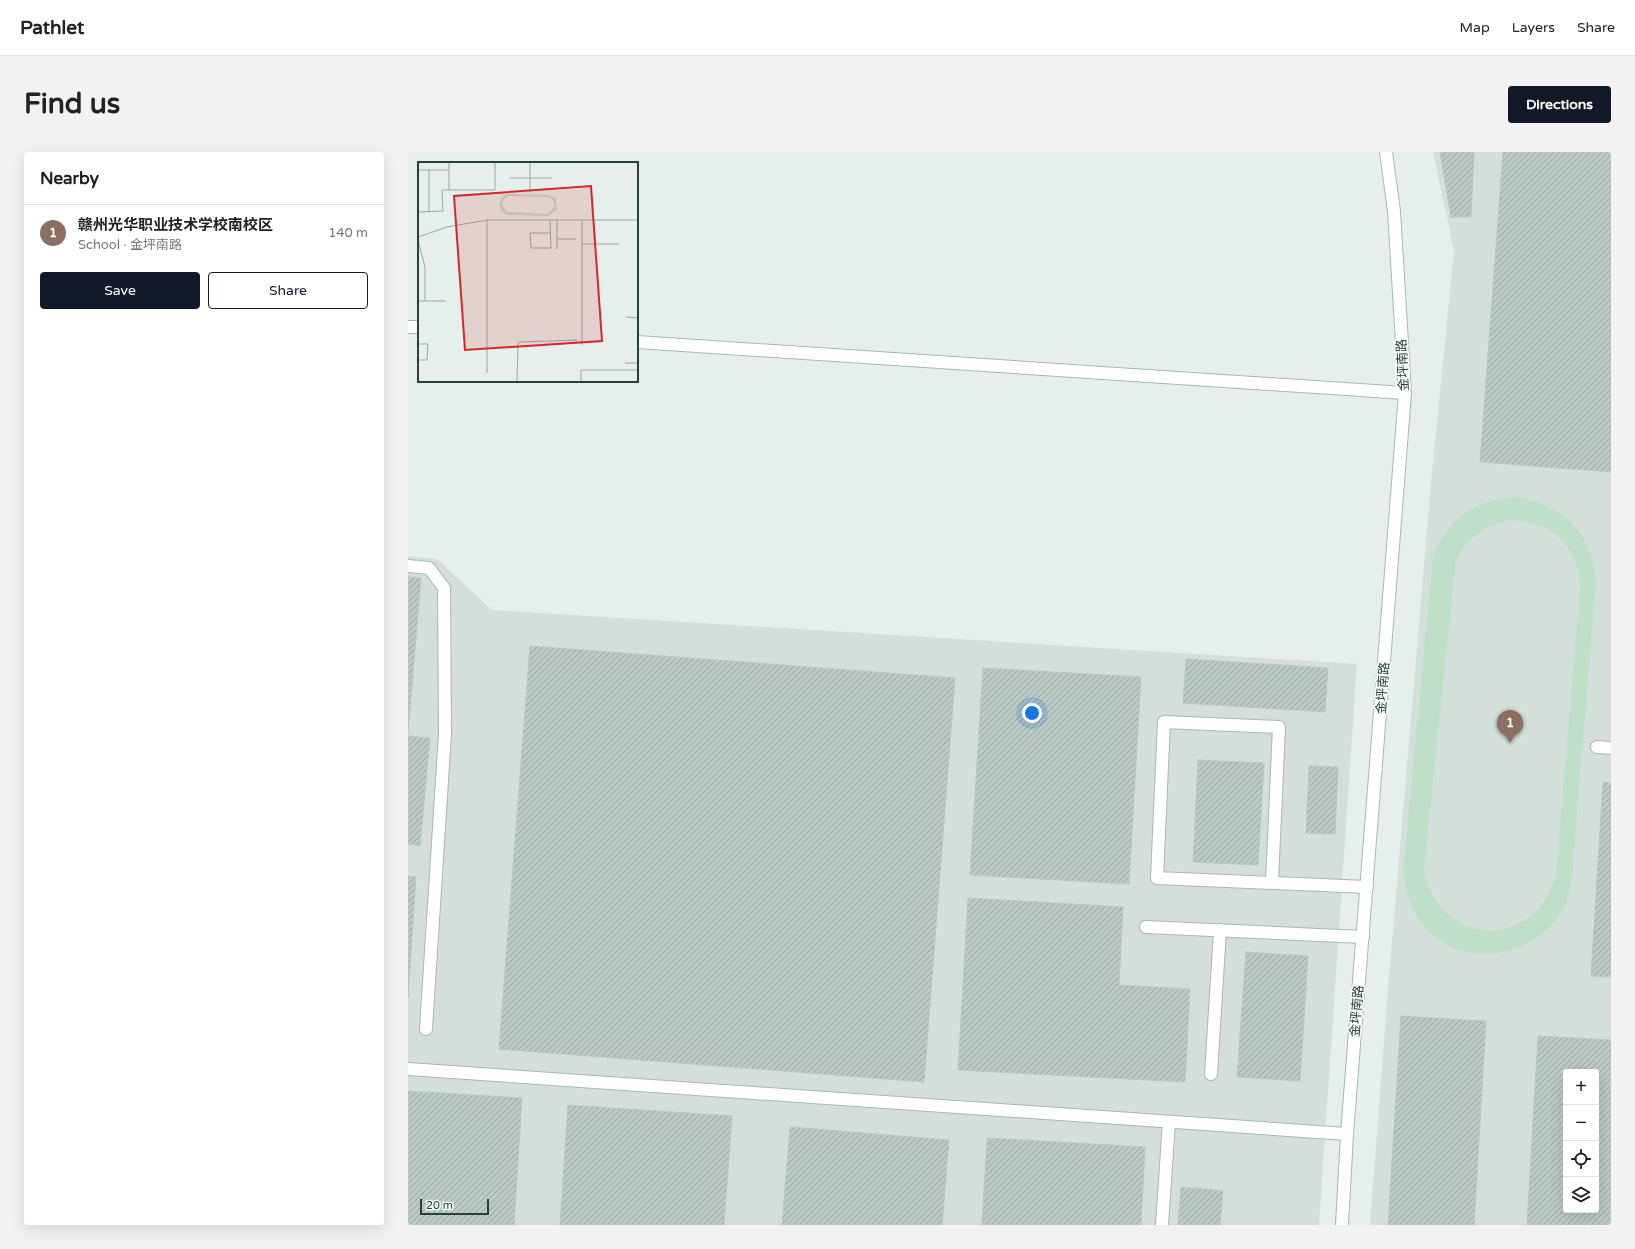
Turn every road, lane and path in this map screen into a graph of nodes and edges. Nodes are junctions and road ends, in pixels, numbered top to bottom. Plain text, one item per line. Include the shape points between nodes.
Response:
1 (1386, 152) edge
2 (638, 342) edge
3 (1405, 393) junction
4 (408, 566) edge
5 (1597, 747) dead end
6 (1611, 748) edge
7 (1272, 882) junction
8 (1367, 887) junction
9 (1146, 927) dead end
10 (1220, 930) junction
11 (1363, 937) junction
12 (426, 1029) dead end
13 (408, 1069) edge
14 (1211, 1074) dead end
15 (1169, 1122) junction
16 (1347, 1134) junction
17 (1162, 1225) edge
18 (1342, 1225) edge

1 - 3 street, 金坪南路 via 1394,211
2 - 3 street
3 - 8 street, 金坪南路
4 - 12 street via 429,568 444,588 445,734
5 - 6 street
7 - 7 street via 1158,878 1164,722 1279,727
7 - 8 street
8 - 11 street, 金坪南路
9 - 10 street
10 - 11 street
10 - 14 street
11 - 16 street, 金坪南路
13 - 15 street
15 - 16 street
15 - 17 street
16 - 18 street, 金坪南路

